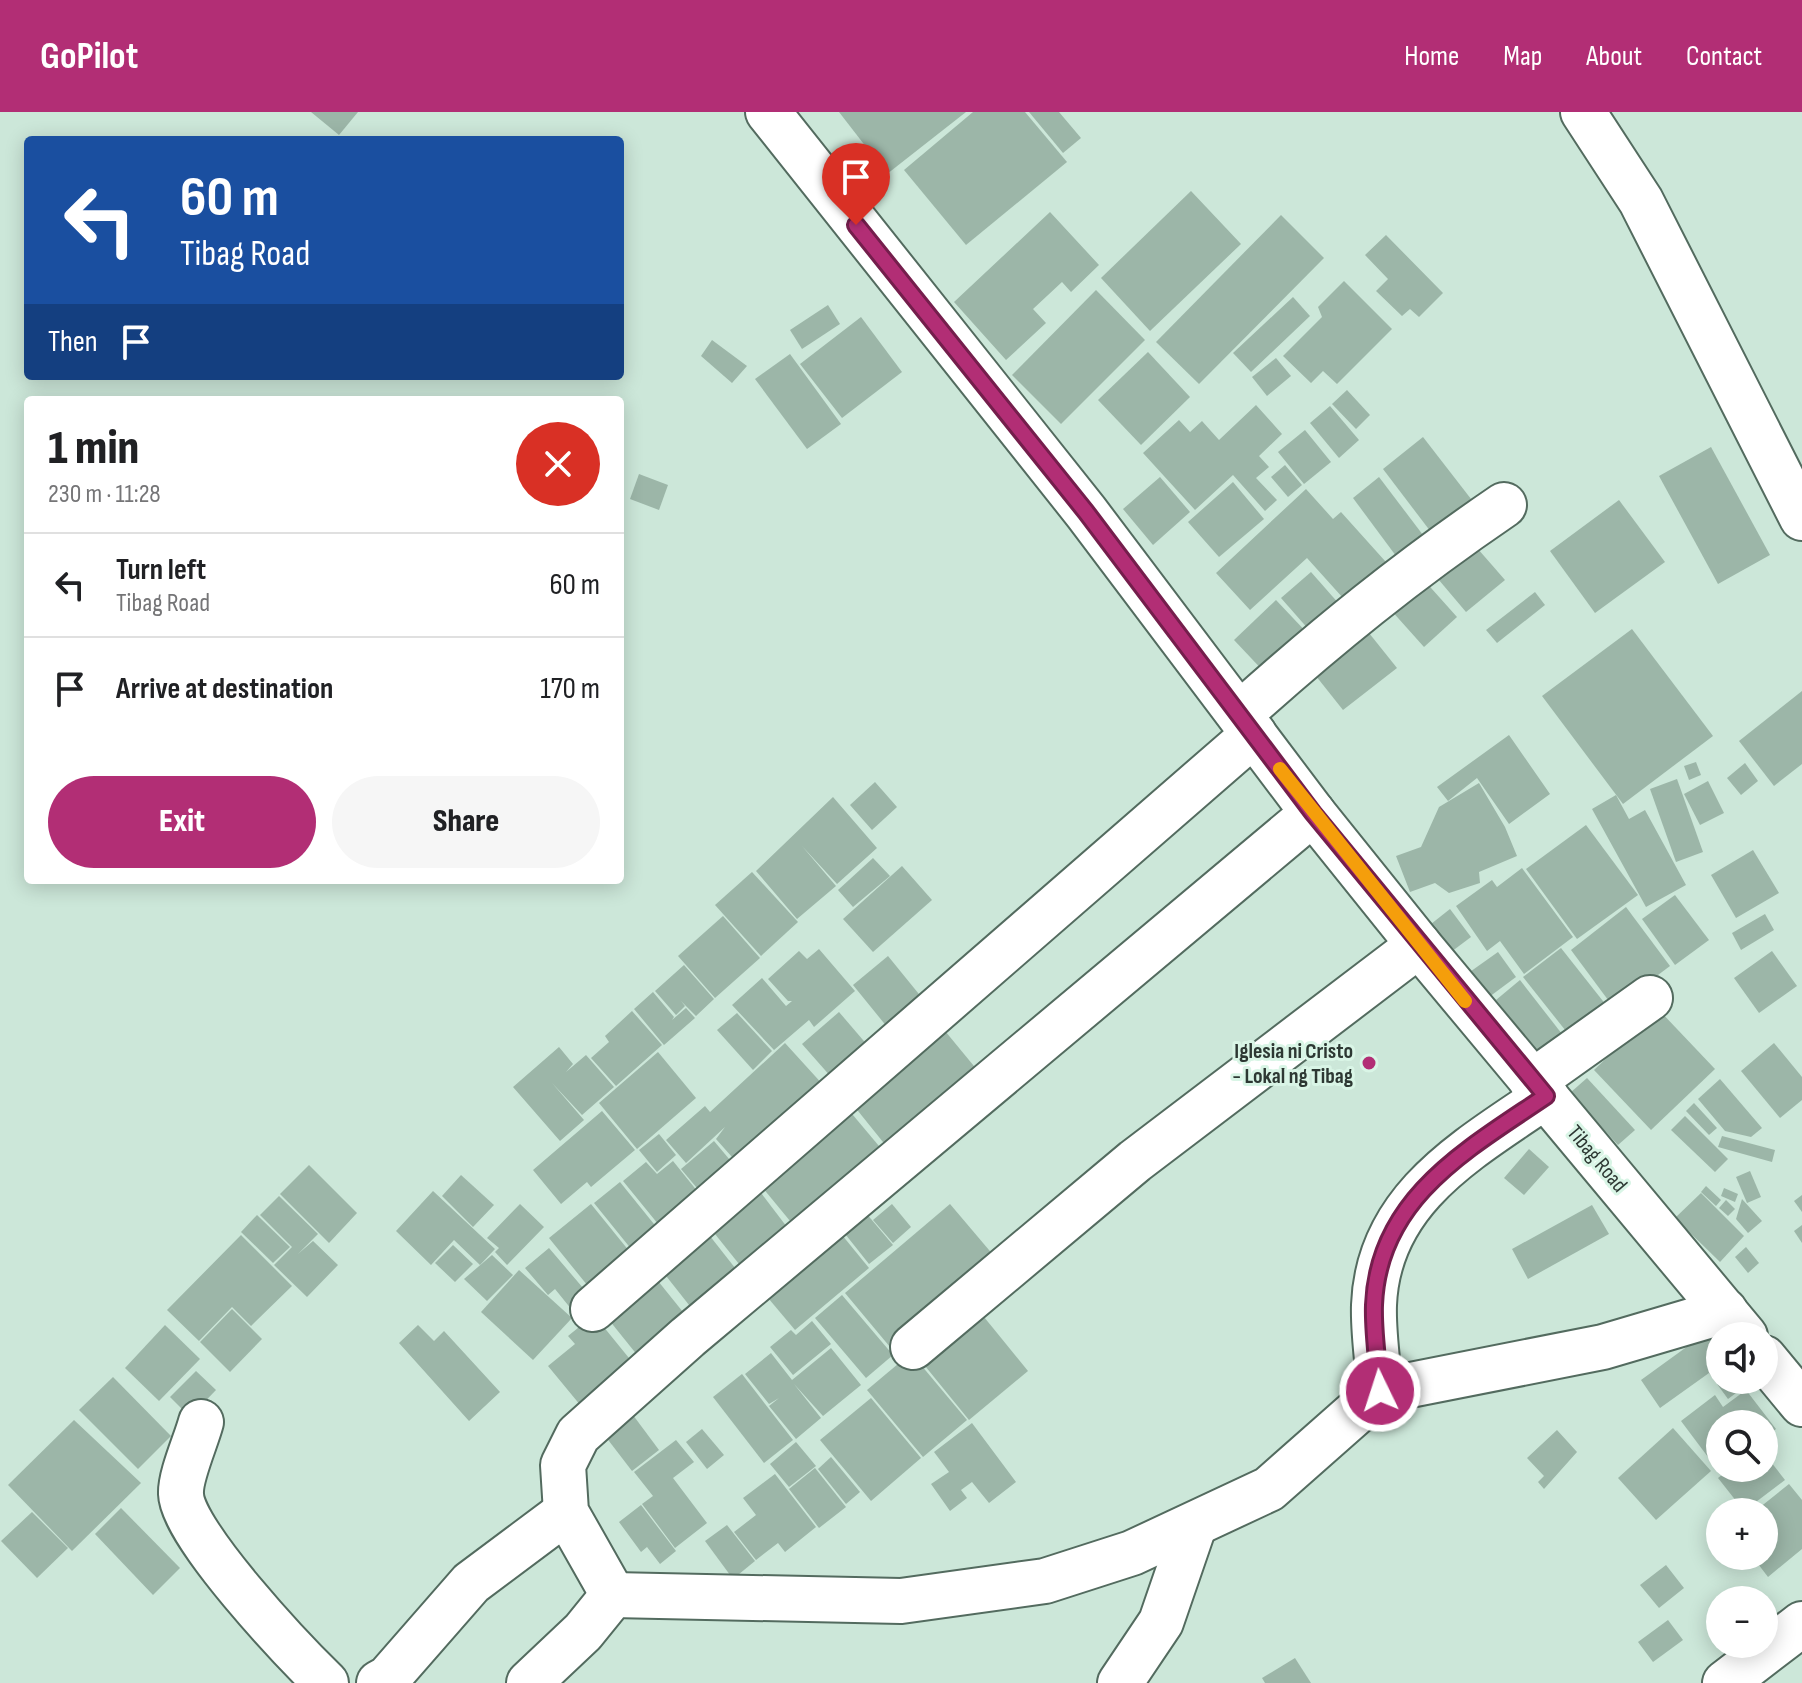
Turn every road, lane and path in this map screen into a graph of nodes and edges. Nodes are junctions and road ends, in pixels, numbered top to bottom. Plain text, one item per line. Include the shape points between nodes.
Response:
1 (768, 112) edge
2 (1583, 112) edge
3 (1504, 505) dead end
4 (1802, 518) edge
5 (1247, 724) junction
6 (1313, 813) junction
7 (1419, 945) junction
8 (1650, 998) dead end
9 (1539, 1089) junction
10 (593, 1309) dead end
11 (1733, 1322) edge
12 (1706, 1329) edge
13 (913, 1347) dead end
14 (1778, 1375) edge
15 (1380, 1391) junction
16 (1802, 1404) edge
17 (201, 1422) dead end
18 (566, 1512) junction
19 (1194, 1526) junction
20 (613, 1595) junction
21 (1802, 1624) edge
22 (326, 1683) edge
23 (379, 1683) edge
24 (529, 1683) edge
25 (1120, 1683) edge
26 (1725, 1683) edge

1 - 5 street, Tibag Road
2 - 4 street via 1641,201
3 - 5 street via 1333,630
5 - 6 street, Tibag Road
5 - 10 street
6 - 7 street, Tibag Road
6 - 18 street via 578,1435 563,1465
7 - 9 street, Tibag Road
7 - 13 street via 1135,1161
8 - 9 street
9 - 11 street, Tibag Road
9 - 15 street via 1423,1187 1389,1237 1374,1303
12 - 15 street
14 - 16 street
15 - 19 street via 1269,1489
17 - 22 street via 181,1493 188,1519 206,1547
18 - 20 street
18 - 23 street via 471,1583
19 - 20 street via 1045,1581 901,1601
19 - 25 street via 1161,1622
20 - 24 street
21 - 26 street

